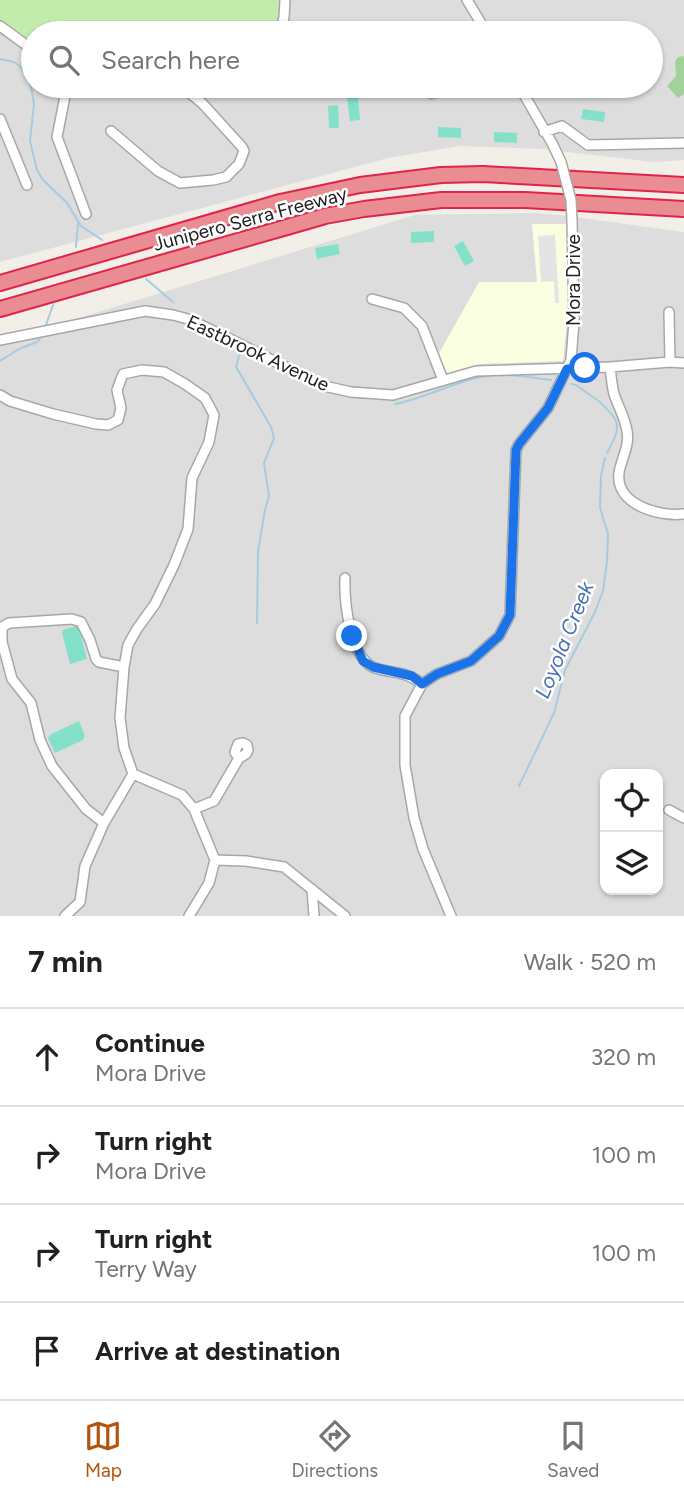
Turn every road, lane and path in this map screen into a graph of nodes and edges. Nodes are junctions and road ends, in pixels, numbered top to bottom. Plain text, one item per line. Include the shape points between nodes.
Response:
1 (285, 0) edge
2 (467, 0) edge
3 (283, 21) edge
4 (480, 21) edge
5 (0, 26) edge
6 (21, 41) edge
7 (65, 98) edge
8 (196, 98) edge
9 (526, 98) edge
10 (0, 119) edge
11 (111, 131) dead end
12 (544, 132) junction
13 (684, 143) edge
14 (27, 185) dead end
15 (684, 185) edge
16 (684, 209) edge
17 (86, 214) dead end
18 (0, 283) edge
19 (372, 299) dead end
20 (0, 309) edge
21 (669, 312) dead end
22 (0, 340) edge
23 (670, 362) junction
24 (684, 363) edge
25 (610, 367) junction
26 (567, 369) junction
27 (443, 380) junction
28 (0, 395) edge
29 (684, 514) edge
30 (345, 578) dead end
31 (124, 667) junction
32 (422, 684) junction
33 (239, 758) dead end
34 (133, 774) junction
35 (194, 808) junction
36 (669, 810) dead end
37 (684, 818) edge
38 (104, 823) junction
39 (215, 860) junction
40 (312, 890) junction
41 (65, 916) edge
42 (189, 916) edge
43 (314, 916) edge
44 (345, 916) edge
45 (451, 916) edge

1 - 3 street
2 - 4 street
5 - 6 street
7 - 17 street via 57,137
8 - 11 street via 244,151 226,177 180,183 158,171
9 - 12 street, Mora Drive
10 - 14 street
12 - 13 street via 562,126 588,145
12 - 26 street, Mora Drive, bridge via 561,162 571,200 574,322
15 - 18 highway, Junipero Serra Freeway via 483,174 360,185 280,202
16 - 20 highway, Junipero Serra Freeway via 483,199 364,209 325,216
19 - 27 street via 404,307 422,326
21 - 23 street
22 - 27 street, Eastbrook Avenue via 145,311 188,319 324,386 393,395
23 - 24 street, Eastbrook Avenue
23 - 25 street, Eastbrook Avenue
25 - 26 street, Eastbrook Avenue
25 - 29 street via 627,431 619,472 621,489 650,512
26 - 27 street, Eastbrook Avenue via 476,371
26 - 32 street, Mora Drive via 548,408 516,450 510,615 499,636 471,661
28 - 31 street via 53,414 108,425 118,420 117,390 123,374 164,372 205,398 214,415 209,442 192,478 188,529 155,604 128,645
30 - 32 street via 352,636 363,661 412,676
31 - 34 street via 120,718
31 - 38 street via 99,663 81,622 72,619 2,627 12,679 31,704 52,766 86,810
32 - 45 street via 405,716 405,765 423,849
33 - 35 street via 214,802
34 - 35 street via 182,795
34 - 38 street
35 - 39 street
36 - 37 street
38 - 41 street via 85,866 80,902
39 - 40 street via 284,867
39 - 42 street via 209,883
40 - 43 street
40 - 44 street

